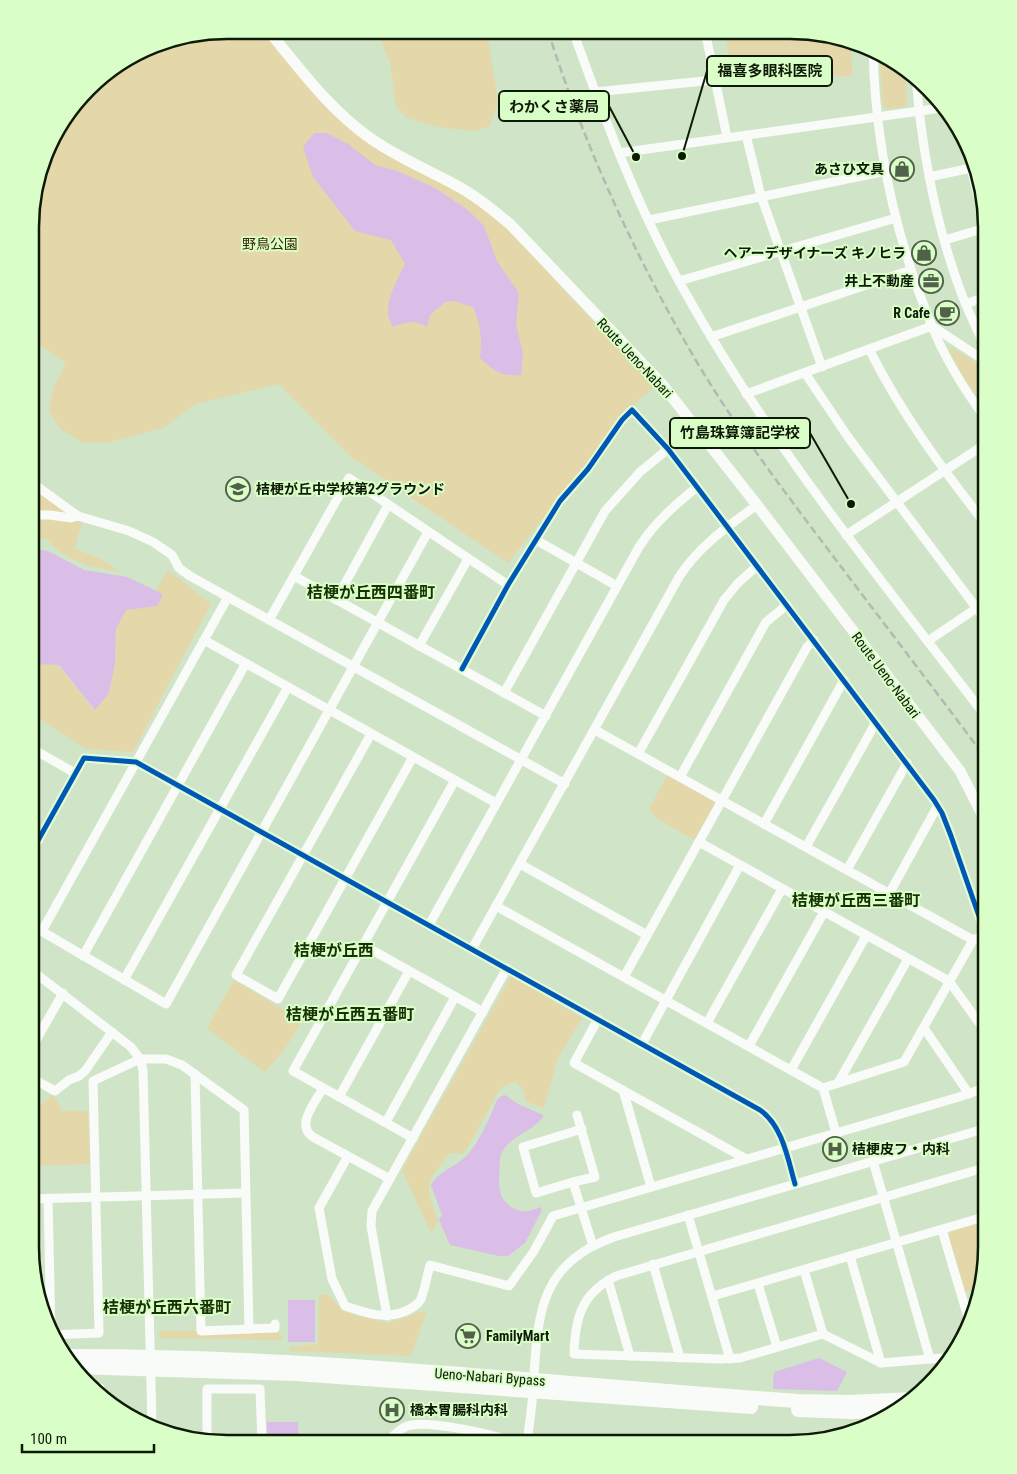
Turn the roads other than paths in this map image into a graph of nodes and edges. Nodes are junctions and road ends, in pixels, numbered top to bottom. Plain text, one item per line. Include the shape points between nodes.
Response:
1 (275, 39) edge
2 (576, 39) edge
3 (706, 39) edge
4 (874, 58) edge
5 (714, 80) junction
6 (917, 88) edge
7 (595, 92) junction
8 (936, 108) edge
9 (919, 110) junction
10 (878, 117) junction
11 (746, 135) junction
12 (727, 138) junction
13 (619, 154) junction
14 (969, 168) edge
15 (886, 171) junction
16 (929, 176) junction
17 (761, 196) junction
18 (896, 218) junction
19 (650, 220) junction
20 (978, 232) edge
21 (945, 240) junction
22 (780, 251) junction
23 (912, 270) junction
24 (679, 281) junction
25 (978, 299) edge
26 (966, 304) junction
27 (801, 307) junction
28 (932, 326) junction
29 (978, 331) edge
30 (711, 337) junction
31 (869, 349) junction
32 (978, 356) edge
33 (822, 367) junction
34 (805, 372) junction
35 (746, 394) junction
36 (978, 407) edge
37 (668, 449) junction
38 (978, 449) edge
39 (944, 471) junction
40 (697, 487) junction
41 (39, 488) edge
42 (896, 503) junction
43 (388, 505) junction
44 (757, 505) junction
45 (978, 514) edge
46 (39, 515) edge
47 (78, 516) junction
48 (727, 526) junction
49 (428, 532) junction
50 (846, 534) junction
51 (536, 540) junction
52 (468, 559) junction
53 (576, 563) junction
54 (757, 566) junction
55 (294, 576) junction
56 (508, 585) junction
57 (617, 586) junction
58 (228, 597) junction
59 (336, 600) junction
60 (787, 605) junction
61 (977, 608) joint
62 (269, 620) junction
63 (378, 623) junction
64 (204, 640) junction
65 (814, 640) junction
66 (928, 642) junction
67 (419, 646) junction
68 (246, 663) junction
69 (354, 667) junction
70 (462, 669) junction
71 (844, 680) junction
72 (288, 687) junction
73 (504, 693) junction
74 (978, 706) edge
75 (329, 710) junction
76 (546, 716) junction
77 (875, 724) junction
78 (595, 730) junction
79 (371, 734) junction
80 (39, 753) edge
81 (638, 754) junction
82 (413, 757) junction
83 (521, 759) junction
84 (136, 762) junction
85 (907, 763) junction
86 (75, 773) junction
87 (680, 777) junction
88 (455, 780) junction
89 (565, 784) junction
90 (178, 786) junction
91 (722, 800) junction
92 (496, 803) junction
93 (978, 806) edge
94 (937, 807) junction
95 (219, 809) junction
96 (764, 824) junction
97 (262, 832) junction
98 (39, 838) edge
99 (699, 842) junction
100 (806, 847) junction
101 (303, 855) junction
102 (520, 864) junction
103 (740, 865) junction
104 (848, 870) junction
105 (345, 879) junction
106 (782, 889) junction
107 (889, 894) junction
108 (387, 902) junction
109 (496, 906) junction
110 (824, 912) junction
111 (978, 913) edge
112 (429, 925) junction
113 (39, 930) edge
114 (42, 931) junction
115 (647, 935) junction
116 (866, 936) junction
117 (978, 939) edge
118 (973, 940) junction
119 (363, 945) junction
120 (472, 949) junction
121 (83, 956) junction
122 (908, 959) junction
123 (506, 968) junction
124 (409, 971) junction
125 (39, 976) edge
126 (624, 977) junction
127 (124, 980) junction
128 (949, 981) junction
129 (63, 993) junction
130 (455, 997) junction
131 (666, 1000) junction
132 (483, 1012) junction
133 (598, 1019) junction
134 (978, 1021) edge
135 (707, 1023) junction
136 (924, 1028) junction
137 (112, 1032) junction
138 (39, 1036) edge
139 (642, 1044) junction
140 (749, 1046) junction
141 (140, 1059) junction
142 (791, 1070) junction
143 (194, 1074) junction
144 (39, 1082) edge
145 (838, 1082) junction
146 (323, 1088) junction
147 (823, 1088) junction
148 (623, 1090) junction
149 (978, 1090) edge
150 (969, 1094) junction
151 (339, 1097) junction
152 (577, 1115) dead end
153 (386, 1122) junction
154 (582, 1129) junction
155 (978, 1131) edge
156 (836, 1133) junction
157 (413, 1138) junction
158 (785, 1149) junction
159 (348, 1156) junction
160 (746, 1159) junction
161 (873, 1161) junction
162 (978, 1170) edge
163 (390, 1179) junction
164 (573, 1182) junction
165 (795, 1184) junction
166 (651, 1187) junction
167 (245, 1193) junction
168 (198, 1195) junction
169 (147, 1196) junction
170 (96, 1197) junction
171 (883, 1197) junction
172 (39, 1198) edge
173 (48, 1198) junction
174 (581, 1208) junction
175 (688, 1216) junction
176 (978, 1219) edge
177 (942, 1230) junction
178 (896, 1243) junction
179 (593, 1246) junction
180 (699, 1251) junction
181 (850, 1256) junction
182 (653, 1264) junction
183 (804, 1270) junction
184 (608, 1280) junction
185 (758, 1284) junction
186 (713, 1296) junction
187 (50, 1312) edge
188 (966, 1312) edge
189 (388, 1316) junction
190 (275, 1324) dead end
191 (249, 1329) junction
192 (823, 1334) junction
193 (61, 1335) edge
194 (777, 1347) junction
195 (73, 1356) edge
196 (630, 1356) junction
197 (943, 1357) edge
198 (680, 1358) junction
199 (730, 1359) junction
200 (930, 1359) junction
201 (881, 1363) junction
202 (82, 1367) edge
203 (533, 1386) junction
204 (900, 1400) edge
205 (882, 1411) edge
206 (152, 1420) edge
207 (207, 1434) edge
208 (262, 1435) edge
209 (396, 1435) edge
210 (485, 1435) edge
211 (528, 1435) edge

1 - 44 main road, Route Ueno-Nabari via 344,118 371,139 468,192 510,224 661,383
2 - 7 street
3 - 5 street
4 - 10 street
5 - 7 street
5 - 12 street
6 - 9 street
7 - 13 street
8 - 9 street
9 - 10 street
9 - 16 street
10 - 11 street
10 - 15 street
11 - 12 street
11 - 17 street
12 - 13 street
13 - 19 street
14 - 16 street
15 - 17 street
15 - 18 street
16 - 21 street
17 - 19 street
17 - 22 street
18 - 22 street
18 - 23 street
19 - 24 street
20 - 21 street
21 - 26 street
22 - 24 street
22 - 27 street
23 - 27 street
23 - 28 street
24 - 30 street
25 - 26 street
26 - 29 street
27 - 30 street
27 - 33 street
28 - 31 street
28 - 32 street
28 - 36 street via 956,374
30 - 35 street
31 - 33 street
31 - 39 street via 912,426
33 - 34 street
34 - 35 street
34 - 42 street
35 - 50 street
37 - 40 street
37 - 51 street via 632,410 560,501
37 - 53 street via 640,472 614,500
38 - 39 street
39 - 42 street
39 - 45 street
40 - 48 street
40 - 57 street via 650,531
41 - 47 street
42 - 50 street
42 - 61 street
43 - 49 street
43 - 55 street via 349,478
43 - 59 street
44 - 48 street
44 - 93 main road, Route Ueno-Nabari via 960,771
46 - 47 street
47 - 58 street via 130,531 153,542 172,555 183,572
48 - 54 street
48 - 78 street via 705,545 682,573
49 - 52 street
49 - 63 street
50 - 66 street
51 - 53 street
51 - 56 street
52 - 56 street
52 - 67 street
53 - 57 street
53 - 73 street
54 - 60 street
54 - 81 street via 724,600
55 - 59 street
55 - 62 street
56 - 70 street
57 - 76 street
58 - 62 street
58 - 64 street
59 - 63 street
60 - 65 street
60 - 87 street via 766,622
61 - 66 street
62 - 69 street
63 - 67 street
63 - 69 street
64 - 68 street
64 - 84 street
65 - 71 street
65 - 91 street via 807,647
66 - 74 street
67 - 70 street
68 - 72 street
68 - 90 street
69 - 75 street
69 - 83 street
70 - 73 street
71 - 77 street
71 - 96 street
72 - 75 street
72 - 95 street
73 - 76 street
75 - 79 street
75 - 97 street
76 - 83 street
77 - 85 street
77 - 100 street
78 - 81 street
78 - 89 street
79 - 82 street
79 - 101 street
80 - 86 street
81 - 87 street
82 - 88 street
82 - 105 street
83 - 89 street
83 - 92 street
84 - 86 street via 84,758
84 - 90 street
84 - 114 street
85 - 94 street
85 - 104 street
86 - 98 street
87 - 91 street
88 - 92 street
88 - 108 street
89 - 102 street
90 - 95 street
90 - 121 street
91 - 96 street
91 - 99 street
92 - 112 street
94 - 107 street
94 - 111 street via 952,836
95 - 97 street
95 - 127 street
96 - 100 street
97 - 101 street
97 - 127 street via 166,1004
99 - 103 street
99 - 115 street
100 - 104 street
101 - 105 street
101 - 105 street via 236,975 278,999
102 - 109 street
102 - 115 street
103 - 106 street
103 - 131 street
104 - 107 street
105 - 108 street
106 - 110 street
106 - 135 street
107 - 118 street
108 - 112 street
108 - 119 street
109 - 120 street
109 - 126 street
110 - 116 street
110 - 140 street
112 - 120 street
113 - 114 street
114 - 121 street
115 - 126 street
116 - 122 street
116 - 142 street
117 - 118 street
118 - 128 street
119 - 124 street
119 - 146 street via 293,1071
120 - 123 street
121 - 127 street
122 - 128 street
122 - 145 street
123 - 132 street
123 - 133 street
124 - 130 street
124 - 151 street
125 - 129 street
126 - 131 street
128 - 134 street
128 - 136 street
129 - 137 street
129 - 138 street
130 - 132 street
130 - 153 street
131 - 135 street
131 - 139 street
132 - 157 street
133 - 139 street
133 - 148 street via 574,1063
135 - 140 street
136 - 145 street via 904,1062
136 - 150 street
137 - 141 street
137 - 144 street via 79,1076 55,1090
139 - 158 street via 765,1113
140 - 142 street
141 - 143 street via 173,1060
141 - 169 street
141 - 170 street via 93,1081
142 - 147 street
143 - 167 street via 244,1110
143 - 168 street
145 - 147 street
146 - 151 street
146 - 159 street via 304,1127 313,1138
147 - 156 street
148 - 160 street
148 - 166 street
149 - 150 street
150 - 156 street
151 - 153 street
152 - 154 street
153 - 157 street
154 - 164 street via 595,1176
154 - 164 street via 523,1147 536,1193
155 - 161 street
156 - 158 street
157 - 163 street
158 - 160 street
158 - 165 street
159 - 163 street
159 - 189 street via 319,1208 332,1279 345,1306
160 - 166 street
161 - 165 street
161 - 171 street
162 - 171 street
163 - 189 street via 370,1220
164 - 174 street
165 - 175 street
166 - 174 street
167 - 168 street
167 - 191 street
168 - 169 street
168 - 191 street via 201,1331
169 - 170 street
169 - 206 street
170 - 173 street
170 - 193 street via 99,1333
171 - 178 street
171 - 180 street
172 - 173 street
173 - 187 street
174 - 179 street
174 - 189 street via 554,1216 509,1286 430,1264 420,1300 414,1307
175 - 179 street
175 - 180 street
176 - 177 street
177 - 178 street
177 - 188 street
178 - 181 street
178 - 200 street
179 - 203 street via 566,1265 545,1298 538,1322
180 - 182 street
180 - 186 street
181 - 183 street
181 - 201 street
182 - 184 street
182 - 198 street
183 - 185 street
183 - 192 street
184 - 196 street
184 - 196 street via 595,1290 580,1311 574,1354
185 - 186 street
185 - 194 street
186 - 199 street
190 - 191 street via 275,1328
192 - 194 street
192 - 201 street
194 - 199 street
195 - 203 highway, Ueno-Nabari Bypass via 250,1359
196 - 198 street
197 - 200 street
198 - 199 street
200 - 201 street
202 - 203 highway, Ueno-Nabari Bypass
203 - 204 highway, Ueno-Nabari Bypass via 798,1401
203 - 205 highway, Ueno-Nabari Bypass via 798,1410
203 - 211 street
207 - 208 street via 207,1389 260,1389
209 - 210 street via 405,1427 423,1424

